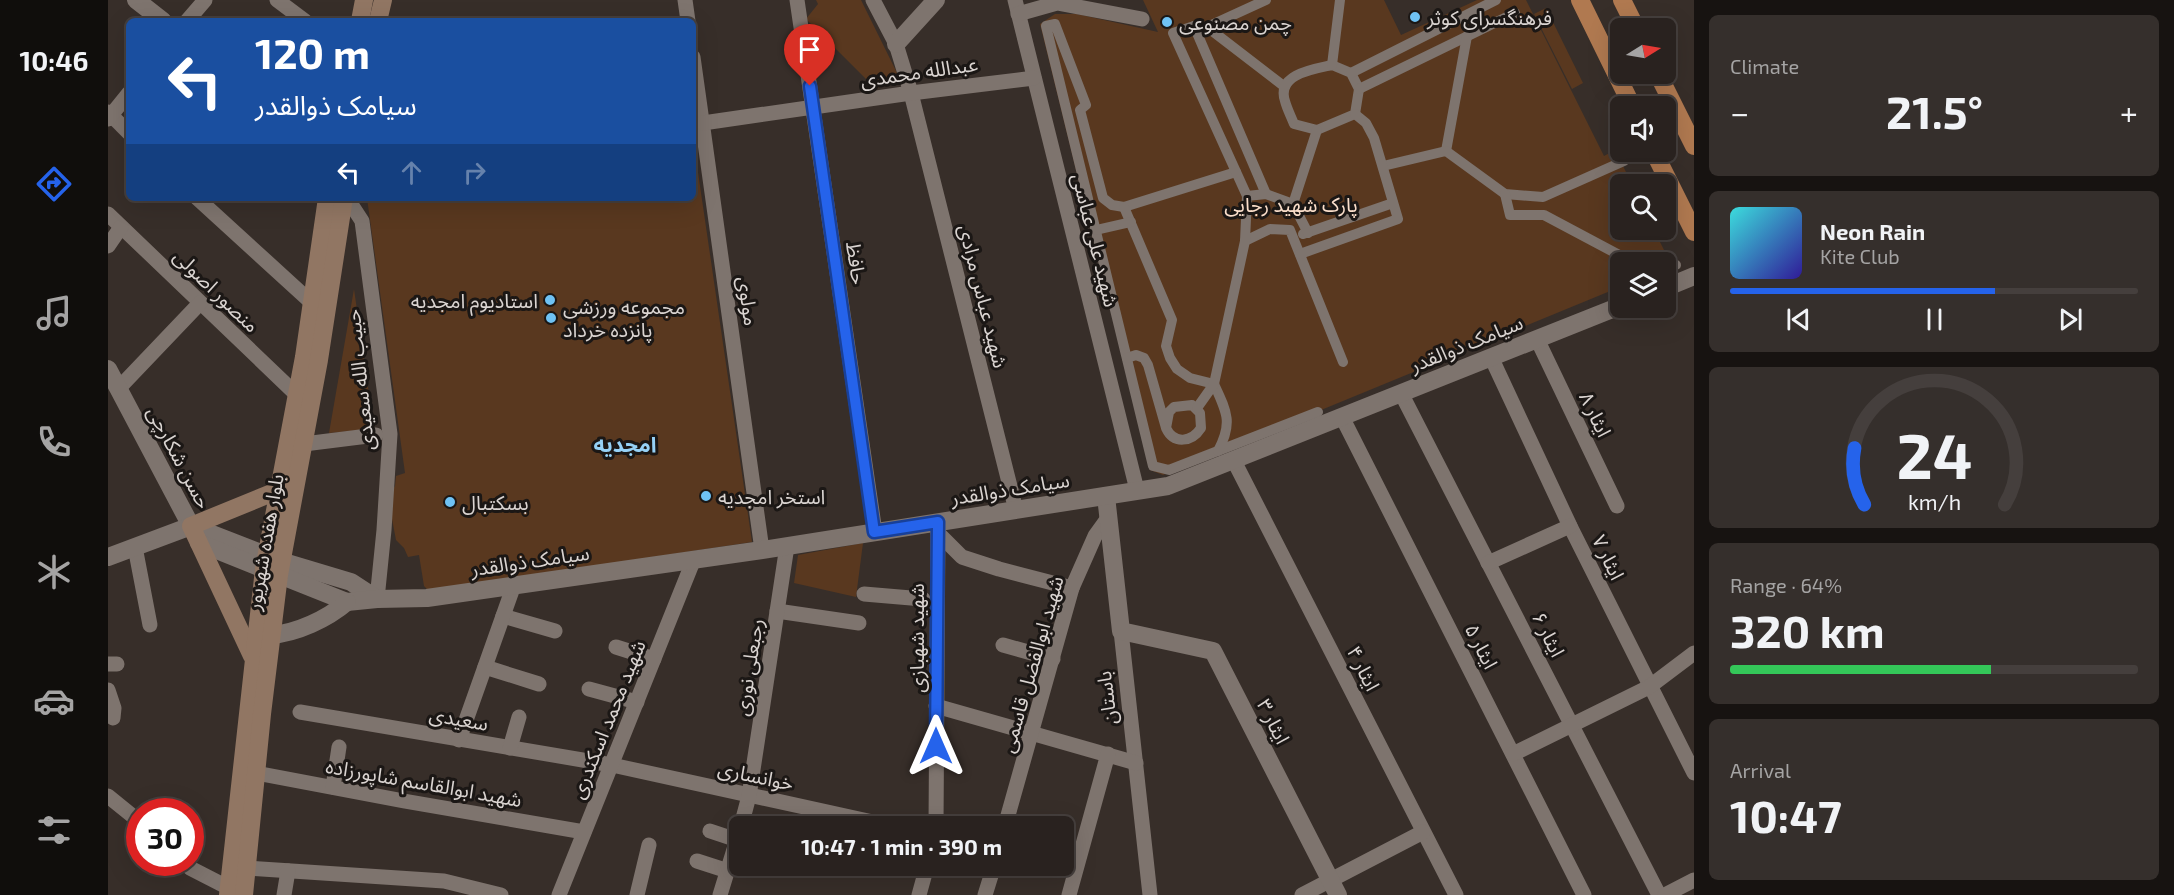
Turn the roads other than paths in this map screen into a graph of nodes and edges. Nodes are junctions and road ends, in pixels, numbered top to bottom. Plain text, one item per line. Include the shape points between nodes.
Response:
1 (136, 0) edge
2 (206, 0) edge
3 (277, 0) edge
4 (364, 0) edge
5 (383, 0) edge
6 (685, 0) edge
7 (797, 0) edge
8 (873, 0) edge
9 (936, 0) edge
10 (1266, 0) edge
11 (1340, 0) edge
12 (1496, 0) edge
13 (1580, 0) edge
14 (1622, 0) edge
15 (1016, 7) edge
16 (1515, 13) dead end
17 (159, 18) edge
18 (190, 18) edge
19 (301, 18) edge
20 (361, 18) edge
21 (379, 18) edge
22 (688, 18) edge
23 (1631, 18) edge
24 (1142, 19) dead end
25 (1194, 26) junction
26 (1207, 27) junction
27 (1467, 36) junction
28 (896, 44) junction
29 (1332, 65) junction
30 (1351, 73) junction
31 (696, 77) edge
32 (1034, 78) junction
33 (1663, 84) edge
34 (1285, 87) junction
35 (1359, 90) junction
36 (911, 93) junction
37 (126, 96) edge
38 (1627, 96) edge
39 (813, 107) junction
40 (1354, 114) junction
41 (109, 116) edge
42 (703, 123) junction
43 (126, 130) edge
44 (1317, 130) junction
45 (1694, 146) edge
46 (1446, 151) junction
47 (1621, 162) edge
48 (1659, 162) edge
49 (1383, 166) junction
50 (1236, 172) junction
51 (1266, 194) junction
52 (1505, 194) junction
53 (1247, 196) junction
54 (1543, 197) junction
55 (199, 201) edge
56 (327, 201) edge
57 (344, 201) edge
58 (347, 201) edge
59 (1393, 203) junction
60 (1293, 204) junction
61 (1124, 207) junction
62 (108, 214) edge
63 (1544, 215) junction
64 (1131, 222) junction
65 (121, 227) junction
66 (1096, 230) junction
67 (1694, 232) edge
68 (1308, 233) junction
69 (1294, 238) junction
70 (1245, 241) junction
71 (108, 246) edge
72 (1613, 252) edge
73 (1300, 254) junction
74 (1694, 276) edge
75 (1676, 283) edge
76 (200, 303) junction
77 (312, 303) junction
78 (1610, 310) edge
79 (1537, 339) junction
80 (1491, 357) junction
81 (1127, 358) junction
82 (1343, 362) dead end
83 (108, 369) edge
84 (1214, 384) junction
85 (118, 389) junction
86 (1401, 393) junction
87 (297, 395) junction
88 (1197, 408) junction
89 (1318, 412) dead end
90 (1342, 417) junction
91 (1166, 428) junction
92 (376, 435) dead end
93 (1187, 440) junction
94 (304, 444) junction
95 (1218, 451) junction
96 (1192, 461) junction
97 (1234, 461) junction
98 (279, 490) junction
99 (1137, 490) junction
100 (1106, 496) junction
101 (1617, 506) dead end
102 (1016, 510) junction
103 (1108, 518) junction
104 (190, 526) junction
105 (1570, 526) junction
106 (938, 527) junction
107 (874, 532) junction
108 (199, 543) junction
109 (787, 546) junction
110 (135, 547) junction
111 (762, 550) junction
112 (108, 557) edge
113 (694, 559) junction
114 (1488, 563) junction
115 (273, 565) junction
116 (514, 585) junction
117 (1072, 588) junction
118 (864, 594) dead end
119 (923, 598) dead end
120 (376, 599) junction
121 (347, 602) junction
122 (777, 612) junction
123 (503, 616) junction
124 (859, 623) dead end
125 (150, 626) dead end
126 (555, 631) dead end
127 (1121, 631) junction
128 (271, 635) junction
129 (1003, 645) dead end
130 (616, 647) dead end
131 (1694, 653) edge
132 (253, 657) junction
133 (654, 659) junction
134 (1053, 659) junction
135 (485, 667) junction
136 (539, 684) dead end
137 (1650, 687) junction
138 (589, 689) dead end
139 (108, 690) edge
140 (637, 702) junction
141 (936, 706) junction
142 (300, 712) dead end
143 (519, 717) dead end
144 (113, 718) dead end
145 (1573, 726) junction
146 (1033, 733) junction
147 (459, 740) junction
148 (339, 747) dead end
149 (510, 748) junction
150 (1108, 754) junction
151 (1513, 754) junction
152 (1136, 763) junction
153 (612, 765) junction
154 (256, 773) junction
155 (1694, 773) edge
156 (333, 787) junction
157 (108, 796) edge
158 (749, 796) junction
159 (126, 811) edge
160 (743, 816) edge
161 (844, 816) edge
162 (936, 816) edge
163 (1008, 816) edge
164 (710, 831) dead end
165 (584, 832) junction
166 (729, 832) edge
167 (1424, 832) junction
168 (649, 846) dead end
169 (697, 861) dead end
170 (729, 867) edge
171 (246, 868) junction
172 (288, 871) junction
173 (728, 871) junction
174 (204, 876) edge
175 (924, 876) edge
176 (991, 876) edge
177 (1694, 880) edge
178 (1335, 888) edge
179 (234, 893) edge
180 (284, 895) edge
181 (501, 895) edge
182 (559, 895) edge
183 (637, 895) edge
184 (720, 895) edge
185 (919, 895) edge
186 (985, 895) edge
187 (1069, 895) edge
188 (1150, 895) edge
189 (1302, 895) edge
190 (1456, 895) edge
191 (1584, 895) edge
192 (1659, 895) edge
193 (1665, 895) edge

1 - 17 street
2 - 18 street
3 - 19 street
4 - 20 main road
5 - 21 main road
6 - 22 street
7 - 39 street, حافظ
8 - 28 street, شهید عباس مرادی
9 - 28 street
10 - 26 street
11 - 29 street
12 - 30 street
13 - 38 highway
14 - 23 highway
15 - 24 street via 1057,3
15 - 32 street, شهید علی عباسی
16 - 27 street
25 - 26 street
25 - 50 street via 1173,33
25 - 51 street
26 - 34 street
27 - 35 street
27 - 46 street
28 - 36 street, شهید عباس مرادی
29 - 30 street
29 - 34 street via 1292,76
30 - 35 street
31 - 42 street, مولوی
32 - 36 street, عبدالله محمدی
32 - 99 street, شهید علی عباسی
33 - 45 highway
34 - 44 street via 1283,99 1294,124
35 - 40 street
36 - 39 street, عبدالله محمدی
36 - 102 street, شهید عباس مرادی
37 - 41 street
39 - 42 street, عبدالله محمدی
39 - 107 street, حافظ
40 - 44 street
40 - 49 street via 1366,123
41 - 43 street
42 - 111 street, مولوی
44 - 60 street
46 - 49 street
46 - 52 street
47 - 54 street
48 - 67 highway
49 - 59 street
50 - 53 street
50 - 61 street
51 - 53 street
51 - 60 street
52 - 54 street
52 - 63 street via 1510,216
53 - 70 street
54 - 63 street
55 - 77 street
56 - 77 main road, بلوار هفده شهریور
57 - 94 main road, بلوار هفده شهریور
58 - 120 street, حبیب الله سعیدی via 362,221 390,434
59 - 68 street
59 - 73 street via 1398,219
60 - 68 street
61 - 64 street
61 - 66 street via 1103,198 1080,110 1086,105 1055,24 1046,26
62 - 65 street, منصور اصولی
63 - 72 street
64 - 66 street
64 - 84 street via 1172,320 1166,346 1170,358 1190,378
65 - 71 street
65 - 76 street, منصور اصولی
66 - 81 street
68 - 69 street
69 - 70 street via 1290,230 1270,229
69 - 73 street
70 - 84 street
73 - 82 street
74 - 75 street
76 - 85 street
76 - 87 street, منصور اصولی
77 - 87 main road, بلوار هفده شهریور
78 - 79 street, سیامک ذوالقدر
79 - 80 street, سیامک ذوالقدر
79 - 101 street, ایثار ۸
80 - 86 street, سیامک ذوالقدر
80 - 105 street, ایثار ۷
81 - 91 street via 1136,355 1148,365
81 - 96 street via 1153,466 1169,470
83 - 85 street, حسن شکارچی
84 - 88 street
84 - 95 street via 1227,417 1226,436
85 - 104 street, حسن شکارچی
86 - 90 street, سیامک ذوالقدر
86 - 114 street, ایثار ۶
87 - 98 main road, بلوار هفده شهریور
88 - 91 street via 1174,407
88 - 93 street via 1201,428
89 - 95 street
90 - 97 street, سیامک ذوالقدر
90 - 151 street, ایثار ۵
91 - 93 street via 1172,437
92 - 94 street
93 - 96 street
94 - 115 main road, بلوار هفده شهریور
95 - 96 street
97 - 99 street, سیامک ذوالقدر via 1168,486
97 - 167 street, ایثار ۴
98 - 104 main road
98 - 115 main road, بلوار هفده شهریور
99 - 100 street, سیامک ذوالقدر
100 - 102 street, سیامک ذوالقدر
100 - 103 street, باستان
102 - 106 street, سیامک ذوالقدر
103 - 117 street, شهید ابوالفضل قاسمی via 1095,536
103 - 127 street, باستان
104 - 108 main road
104 - 110 street
104 - 115 street, حسن شکارچی
105 - 114 street
105 - 137 street, ایثار ۷
106 - 107 street, سیامک ذوالقدر
106 - 117 street via 962,557
106 - 141 street, شهید شهبازی
107 - 109 street, سیامک ذوالقدر
108 - 115 street
108 - 132 main road
109 - 111 street, سیامک ذوالقدر
109 - 122 street, رجبعلی نوری
110 - 112 street
110 - 125 street
111 - 113 street, سیامک ذوالقدر
113 - 116 street, سیامک ذوالقدر
113 - 133 street, شهید محمد اسکندری
114 - 145 street, ایثار ۶
115 - 120 street via 351,582
115 - 121 street, سیامک ذوالقدر
115 - 128 main road, بلوار هفده شهریور
115 - 132 main road, بلوار هفده شهریور
116 - 120 street, سیامک ذوالقدر via 427,598
116 - 123 street
117 - 134 street, شهید ابوالفضل قاسمی
118 - 119 street
120 - 121 street, سیامک ذوالقدر
121 - 128 street via 334,613 284,634
122 - 124 street
122 - 158 street, رجبعلی نوری
123 - 126 street
123 - 135 street
127 - 152 street, باستان
127 - 178 street, ایثار ۳ via 1214,651
128 - 154 main road, بلوار هفده شهریور
129 - 134 street
130 - 133 street
131 - 137 street
132 - 179 main road, بلوار هفده شهریور
133 - 140 street, شهید محمد اسکندری
134 - 146 street, شهید ابوالفضل قاسمی
135 - 136 street
135 - 147 street
137 - 145 street
137 - 155 street, ایثار ۷
138 - 140 street
139 - 144 street
140 - 153 street, شهید محمد اسکندری
141 - 146 street
141 - 162 street, شهید شهبازی
142 - 147 street, سعیدی
143 - 149 street
145 - 151 street
145 - 192 street, ایثار ۶
146 - 150 street
146 - 163 street, شهید ابوالفضل قاسمی
147 - 149 street, سعیدی
148 - 156 street
149 - 153 street, سعیدی
150 - 152 street
150 - 187 street
151 - 191 street, ایثار ۵
152 - 188 street, باستان
153 - 158 street, خوانساری
153 - 165 street, شهید محمد اسکندری
154 - 156 street, شهید ابوالقاسم شاپورزاده
154 - 171 main road, بلوار هفده شهریور
156 - 165 street, شهید ابوالقاسم شاپورزاده
157 - 159 street
158 - 160 street, رجبعلی نوری
158 - 161 street, خوانساری
164 - 166 street
165 - 182 street, شهید محمد اسکندری
167 - 178 street
167 - 190 street, ایثار ۴
168 - 183 street
169 - 173 street
170 - 173 street, رجبعلی نوری
171 - 172 street
171 - 179 main road, بلوار هفده شهریور
172 - 180 street
172 - 181 street via 444,881
173 - 184 street, رجبعلی نوری
174 - 179 street
175 - 185 street
176 - 186 street
177 - 193 street
178 - 189 street

